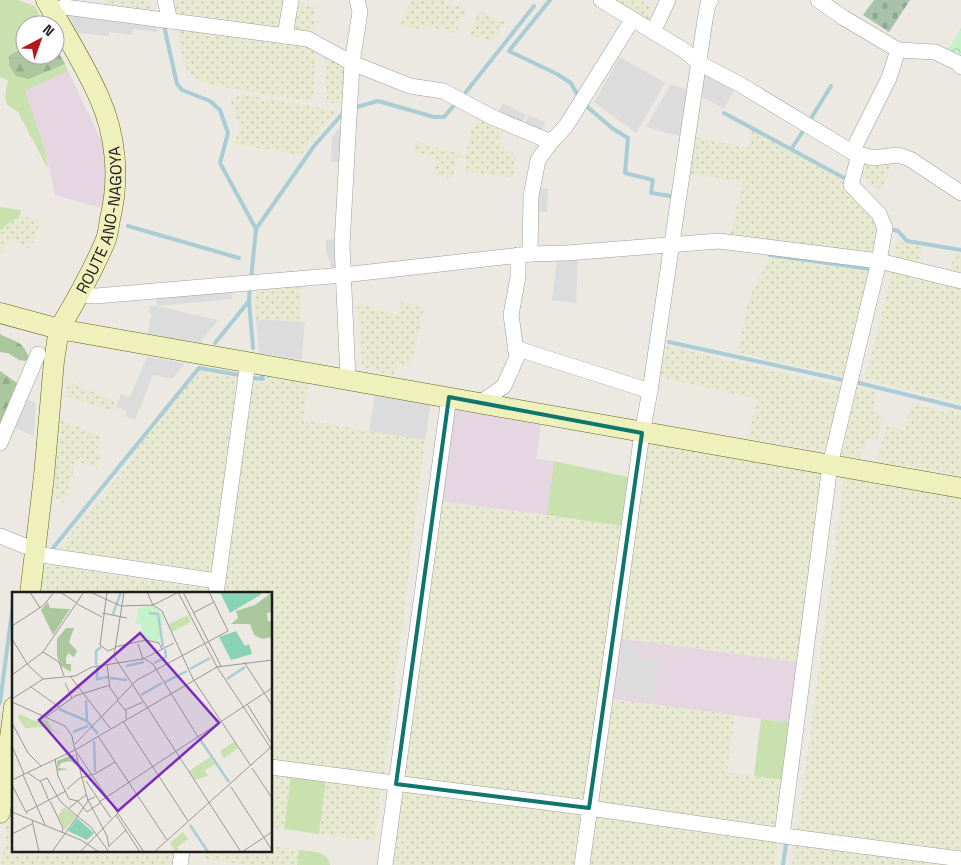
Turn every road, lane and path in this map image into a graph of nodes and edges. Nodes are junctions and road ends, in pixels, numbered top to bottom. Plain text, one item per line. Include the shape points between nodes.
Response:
1 (165, 0) edge
2 (291, 0) edge
3 (357, 0) edge
4 (601, 0) edge
5 (668, 0) edge
6 (818, 0) edge
7 (709, 1) edge
8 (48, 5) edge
9 (632, 20) junction
10 (170, 21) junction
11 (653, 32) junction
12 (285, 36) junction
13 (898, 50) junction
14 (352, 63) junction
15 (699, 63) junction
16 (961, 67) edge
17 (551, 142) junction
18 (855, 153) junction
19 (961, 193) edge
20 (672, 244) junction
21 (524, 255) junction
22 (879, 262) junction
23 (343, 275) junction
24 (961, 281) edge
25 (79, 295) junction
26 (0, 313) edge
27 (59, 329) junction
28 (515, 348) junction
29 (38, 354) dead end
30 (248, 361) junction
31 (348, 379) junction
32 (650, 391) junction
33 (448, 397) junction
34 (480, 403) junction
35 (642, 433) junction
36 (0, 443) edge
37 (830, 465) junction
38 (961, 488) edge
39 (0, 536) edge
40 (35, 550) junction
41 (216, 588) edge
42 (30, 592) edge
43 (12, 715) edge
44 (8, 732) edge
45 (272, 767) edge
46 (396, 784) junction
47 (590, 808) junction
48 (0, 813) edge
49 (782, 835) junction
50 (182, 852) edge
51 (961, 859) edge
52 (180, 865) edge
53 (385, 865) edge
54 (582, 865) edge

1 - 10 street
2 - 12 street
3 - 14 street via 360,12
4 - 9 street
5 - 11 street
6 - 13 street
7 - 15 street
8 - 10 street
8 - 25 street, ROUTE ANO-NAGOYA via 100,98 115,151 114,206 106,240
9 - 11 street
9 - 17 street via 578,108
10 - 12 street
11 - 15 street
12 - 14 street via 308,39
13 - 16 street via 935,52
13 - 18 street
14 - 17 street via 410,86 444,91 492,117
14 - 23 street
15 - 18 street
15 - 20 street
17 - 21 street via 538,160
18 - 19 street via 873,158 898,155 910,159
18 - 22 street via 851,185 879,214 885,228
20 - 21 street
20 - 22 street via 719,241
20 - 32 street
21 - 23 street
21 - 28 street via 511,315
22 - 24 street
22 - 37 street
23 - 25 street
23 - 31 street
25 - 27 street, ROUTE ANO-NAGOYA
26 - 27 street
27 - 30 street
27 - 40 street
28 - 32 street
28 - 34 street via 517,357 504,386
29 - 36 street
30 - 31 street
30 - 41 street
31 - 33 street
32 - 35 street
33 - 34 street
33 - 46 street
34 - 35 street
35 - 37 street
35 - 47 street
37 - 38 street
37 - 49 street
39 - 40 street
40 - 41 street
40 - 42 street
43 - 44 street
44 - 48 street
45 - 46 street
46 - 47 street
46 - 53 street
47 - 49 street
47 - 54 street
49 - 51 street
50 - 52 street

